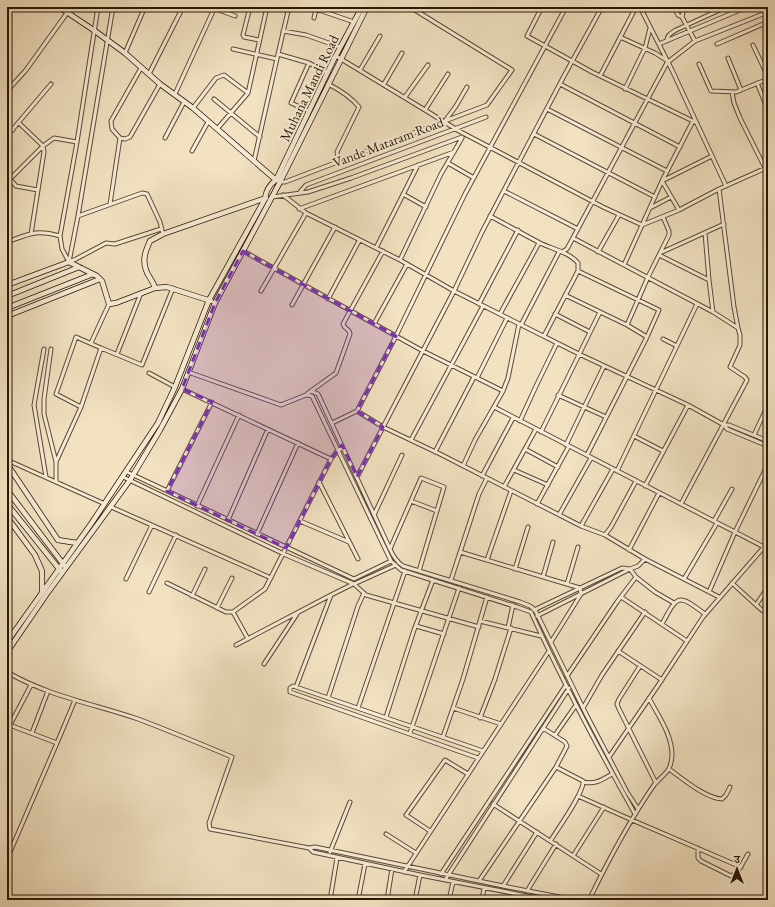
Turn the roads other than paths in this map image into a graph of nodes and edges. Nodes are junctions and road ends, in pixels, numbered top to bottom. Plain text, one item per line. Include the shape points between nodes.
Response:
1 (59, 7) edge
2 (98, 7) edge
3 (113, 7) edge
4 (183, 7) edge
5 (211, 7) edge
6 (250, 7) edge
7 (267, 7) edge
8 (288, 7) edge
9 (362, 7) edge
10 (368, 7) edge
11 (410, 7) edge
12 (542, 7) edge
13 (566, 7) edge
14 (602, 7) edge
15 (636, 7) edge
16 (640, 7) edge
17 (674, 7) edge
18 (681, 7) edge
19 (726, 7) edge
20 (747, 7) edge
21 (144, 8) edge
22 (317, 8) edge
23 (214, 9) junction
24 (768, 12) edge
25 (67, 13) junction
26 (236, 16) dead end
27 (682, 17) junction
28 (314, 18) dead end
29 (354, 22) junction
30 (768, 22) edge
31 (686, 24) junction
32 (650, 28) junction
33 (689, 30) junction
34 (94, 31) junction
35 (283, 31) junction
36 (380, 36) dead end
37 (620, 36) junction
38 (108, 40) junction
39 (259, 40) junction
40 (667, 41) junction
41 (695, 41) junction
42 (659, 44) junction
43 (717, 44) dead end
44 (753, 45) dead end
45 (544, 46) junction
46 (341, 48) junction
47 (646, 48) junction
48 (233, 50) dead end
49 (402, 53) dead end
50 (125, 54) junction
51 (278, 54) junction
52 (257, 55) junction
53 (338, 57) junction
54 (728, 58) dead end
55 (277, 59) junction
56 (572, 61) junction
57 (668, 62) junction
58 (308, 63) junction
59 (699, 64) dead end
60 (428, 65) dead end
61 (141, 68) junction
62 (360, 70) junction
63 (328, 73) junction
64 (149, 74) junction
65 (448, 74) dead end
66 (600, 76) junction
67 (768, 78) edge
68 (757, 83) junction
69 (51, 84) dead end
70 (160, 84) junction
71 (328, 84) junction
72 (384, 84) junction
73 (560, 84) junction
74 (467, 87) dead end
75 (625, 89) junction
76 (740, 90) junction
77 (7, 91) edge
78 (248, 92) junction
79 (732, 92) junction
80 (175, 94) junction
81 (405, 97) junction
82 (214, 99) dead end
83 (647, 99) junction
84 (184, 102) junction
85 (193, 108) junction
86 (547, 109) junction
87 (425, 110) junction
88 (768, 110) edge
89 (231, 112) junction
90 (309, 112) junction
91 (486, 117) dead end
92 (693, 121) junction
93 (208, 122) junction
94 (444, 122) junction
95 (19, 123) junction
96 (635, 123) junction
97 (697, 123) junction
98 (7, 125) edge
99 (217, 129) junction
100 (454, 129) junction
101 (13, 130) junction
102 (534, 134) junction
103 (7, 136) edge
104 (463, 136) junction
105 (260, 137) junction
106 (120, 138) junction
107 (165, 138) dead end
108 (77, 142) junction
109 (43, 146) junction
110 (622, 147) junction
111 (680, 147) junction
112 (489, 148) junction
113 (192, 151) dead end
114 (454, 152) junction
115 (712, 156) junction
116 (254, 161) junction
117 (339, 162) junction
118 (448, 163) junction
119 (518, 164) junction
120 (418, 165) junction
121 (766, 168) edge
122 (667, 171) junction
123 (608, 172) junction
124 (8, 178) edge
125 (474, 178) junction
126 (278, 181) junction
127 (662, 181) junction
128 (726, 186) junction
129 (719, 189) junction
130 (38, 190) junction
131 (504, 191) junction
132 (300, 192) junction
133 (403, 194) junction
134 (283, 195) junction
135 (272, 197) junction
136 (655, 197) junction
137 (672, 197) junction
138 (7, 198) edge
139 (265, 199) junction
140 (593, 202) junction
141 (110, 204) junction
142 (426, 207) junction
143 (650, 208) junction
144 (300, 209) junction
145 (679, 210) junction
146 (306, 213) junction
147 (619, 215) junction
148 (78, 216) junction
149 (490, 216) junction
150 (663, 217) junction
151 (724, 224) junction
152 (642, 225) junction
153 (335, 227) junction
154 (578, 229) junction
155 (518, 230) junction
156 (162, 232) junction
157 (705, 233) junction
158 (31, 234) junction
159 (60, 236) junction
160 (573, 238) junction
161 (359, 241) junction
162 (7, 242) edge
163 (539, 243) junction
164 (376, 248) junction
165 (243, 251) junction
166 (383, 251) junction
167 (561, 252) junction
168 (598, 252) junction
169 (660, 254) junction
170 (400, 260) junction
171 (69, 262) junction
172 (407, 264) junction
173 (624, 265) junction
174 (79, 267) junction
175 (274, 269) junction
176 (578, 271) junction
177 (93, 274) junction
178 (426, 276) junction
179 (648, 277) junction
180 (100, 279) junction
181 (709, 280) junction
182 (7, 285) edge
183 (302, 285) junction
184 (155, 288) junction
185 (173, 288) junction
186 (261, 290) dead end
187 (454, 291) junction
188 (141, 293) junction
189 (565, 295) junction
190 (7, 296) edge
191 (328, 299) junction
192 (209, 300) junction
193 (639, 300) junction
194 (215, 303) junction
195 (109, 304) junction
196 (479, 304) junction
197 (697, 304) junction
198 (292, 305) dead end
199 (483, 306) junction
200 (7, 308) edge
201 (768, 309) edge
202 (350, 311) junction
203 (600, 312) junction
204 (713, 312) junction
205 (500, 314) junction
206 (555, 314) junction
207 (7, 316) edge
208 (508, 318) junction
209 (768, 323) edge
210 (374, 324) junction
211 (520, 325) junction
212 (627, 325) junction
213 (738, 328) junction
214 (590, 332) junction
215 (396, 336) junction
216 (544, 336) junction
217 (647, 337) junction
218 (663, 339) dead end
219 (91, 343) junction
220 (557, 343) junction
221 (677, 346) junction
222 (101, 348) junction
223 (44, 349) dead end
224 (51, 349) dead end
225 (422, 350) junction
226 (117, 354) junction
227 (579, 354) junction
228 (451, 364) junction
229 (604, 366) junction
230 (188, 372) junction
231 (149, 373) dead end
232 (476, 377) junction
233 (628, 377) junction
234 (175, 387) junction
235 (182, 388) junction
236 (656, 390) junction
237 (311, 391) junction
238 (503, 391) junction
239 (306, 395) junction
240 (558, 395) junction
241 (212, 402) junction
242 (688, 405) junction
243 (768, 405) edge
244 (81, 407) junction
245 (494, 407) junction
246 (584, 408) junction
247 (357, 411) junction
248 (239, 416) junction
249 (606, 417) junction
250 (513, 418) junction
251 (520, 421) junction
252 (332, 423) junction
253 (724, 425) junction
254 (383, 427) junction
255 (268, 429) junction
256 (536, 429) junction
257 (541, 432) junction
258 (634, 436) junction
259 (754, 436) junction
260 (411, 440) junction
261 (768, 441) edge
262 (298, 443) junction
263 (568, 446) junction
264 (768, 446) edge
265 (343, 448) junction
266 (526, 449) junction
267 (338, 450) junction
268 (663, 451) junction
269 (435, 452) junction
270 (402, 455) dead end
271 (587, 456) junction
272 (591, 458) junction
273 (331, 459) junction
274 (7, 460) edge
275 (56, 462) junction
276 (7, 464) edge
277 (768, 464) edge
278 (463, 466) junction
279 (558, 467) junction
280 (613, 469) junction
281 (514, 470) junction
282 (617, 471) junction
283 (127, 472) junction
284 (133, 475) junction
285 (482, 476) junction
286 (123, 477) junction
287 (357, 477) junction
288 (46, 478) junction
289 (486, 478) junction
290 (130, 480) junction
291 (56, 481) junction
292 (354, 481) junction
293 (636, 481) junction
294 (320, 482) junction
295 (548, 485) junction
296 (645, 486) junction
297 (504, 487) junction
298 (732, 489) dead end
299 (7, 490) edge
300 (167, 491) junction
301 (511, 491) junction
302 (659, 493) junction
303 (411, 501) junction
304 (7, 504) edge
305 (105, 504) junction
306 (537, 504) junction
307 (681, 504) junction
308 (197, 506) junction
309 (111, 507) junction
310 (437, 511) junction
311 (374, 515) junction
312 (559, 515) junction
313 (7, 517) edge
314 (228, 520) junction
315 (300, 521) junction
316 (716, 522) junction
317 (152, 525) junction
318 (581, 526) junction
319 (528, 527) dead end
320 (735, 532) junction
321 (257, 534) junction
322 (176, 535) junction
323 (605, 535) junction
324 (768, 538) edge
325 (349, 542) junction
326 (553, 542) dead end
327 (77, 543) junction
328 (768, 546) edge
329 (578, 547) dead end
330 (764, 547) junction
331 (286, 548) junction
332 (390, 549) junction
333 (629, 550) junction
334 (460, 552) junction
335 (283, 554) junction
336 (358, 559) dead end
337 (395, 559) junction
338 (645, 559) junction
339 (488, 560) junction
340 (391, 561) junction
341 (63, 563) junction
342 (399, 563) junction
343 (395, 566) junction
344 (59, 568) junction
345 (66, 568) junction
346 (205, 569) dead end
347 (515, 569) junction
348 (630, 569) junction
349 (405, 571) junction
350 (419, 571) junction
351 (62, 573) junction
352 (543, 577) junction
353 (636, 577) junction
354 (232, 578) dead end
355 (271, 578) junction
356 (51, 579) junction
357 (126, 579) dead end
358 (354, 579) junction
359 (684, 579) junction
360 (433, 580) junction
361 (451, 580) junction
362 (55, 583) junction
363 (167, 583) dead end
364 (732, 583) junction
365 (354, 584) junction
366 (567, 584) junction
367 (768, 587) edge
368 (459, 588) junction
369 (580, 588) junction
370 (42, 592) junction
371 (149, 592) dead end
372 (709, 592) junction
373 (364, 593) junction
374 (582, 594) junction
375 (331, 595) junction
376 (192, 596) junction
377 (487, 597) junction
378 (621, 597) junction
379 (719, 597) junction
380 (394, 602) junction
381 (674, 603) junction
382 (513, 605) junction
383 (756, 606) junction
384 (217, 608) junction
385 (535, 610) junction
386 (422, 611) junction
387 (233, 612) junction
388 (298, 612) junction
389 (531, 612) junction
390 (645, 612) junction
391 (705, 614) junction
392 (768, 615) edge
393 (535, 617) junction
394 (449, 619) junction
395 (480, 622) junction
396 (662, 624) junction
397 (416, 626) junction
398 (479, 627) junction
399 (509, 628) junction
400 (444, 634) junction
401 (541, 636) junction
402 (248, 639) junction
403 (687, 641) junction
404 (7, 642) edge
405 (551, 642) junction
406 (236, 645) dead end
407 (553, 647) junction
408 (549, 651) junction
409 (618, 651) junction
410 (7, 652) edge
411 (264, 664) dead end
412 (640, 666) junction
413 (7, 672) edge
414 (567, 676) junction
415 (569, 680) junction
416 (662, 680) junction
417 (31, 685) junction
418 (566, 685) junction
419 (571, 685) junction
420 (296, 687) junction
421 (568, 690) junction
422 (48, 691) junction
423 (328, 698) junction
424 (649, 698) junction
425 (75, 700) junction
426 (576, 705) junction
427 (358, 708) junction
428 (452, 708) junction
429 (583, 708) junction
430 (386, 717) junction
431 (480, 718) junction
432 (8, 724) edge
433 (501, 724) junction
434 (413, 727) junction
435 (543, 728) junction
436 (628, 728) junction
437 (32, 733) junction
438 (410, 733) junction
439 (554, 735) junction
440 (443, 737) junction
441 (57, 743) junction
442 (483, 751) junction
443 (609, 757) junction
444 (478, 758) junction
445 (556, 768) junction
446 (669, 769) junction
447 (468, 774) junction
448 (612, 774) junction
449 (583, 782) junction
450 (656, 783) junction
451 (730, 787) dead end
452 (578, 796) junction
453 (350, 802) dead end
454 (494, 804) junction
455 (604, 807) junction
456 (638, 809) junction
457 (635, 814) junction
458 (632, 820) junction
459 (520, 821) junction
460 (430, 831) junction
461 (537, 832) junction
462 (386, 834) dead end
463 (551, 840) junction
464 (556, 844) junction
465 (309, 848) junction
466 (698, 848) junction
467 (330, 850) junction
468 (416, 853) junction
469 (748, 854) dead end
470 (328, 856) junction
471 (573, 856) junction
472 (337, 858) junction
473 (7, 859) edge
474 (365, 864) junction
475 (407, 867) junction
476 (741, 867) junction
477 (392, 869) junction
478 (404, 872) junction
479 (441, 873) junction
480 (601, 874) junction
481 (420, 875) junction
482 (448, 875) junction
483 (438, 879) junction
484 (445, 880) junction
485 (479, 881) junction
486 (453, 882) junction
487 (503, 886) junction
488 (484, 888) junction
489 (527, 891) junction
490 (516, 894) junction
491 (330, 900) edge
492 (358, 900) edge
493 (386, 900) edge
494 (415, 900) edge
495 (449, 900) edge
496 (482, 900) edge
497 (515, 900) edge
498 (548, 900) edge
499 (574, 900) edge
500 (589, 900) edge

1 - 25 main road
2 - 34 street
3 - 38 street
4 - 64 street
5 - 23 street
6 - 39 street via 243,35
7 - 39 street
8 - 35 street
9 - 29 main road, Muhana Mandi Road
10 - 53 main road
11 - 94 street via 512,70 487,105
12 - 45 street via 527,36
13 - 45 street
14 - 56 street
15 - 37 street
16 - 32 street
17 - 27 street
18 - 27 street
19 - 31 street
20 - 33 street
21 - 50 street
22 - 28 street
22 - 29 street
23 - 26 street
23 - 80 street
24 - 41 street
25 - 34 main road
25 - 77 street via 26,70
27 - 31 street
29 - 46 main road, Muhana Mandi Road
30 - 43 street
31 - 33 street
31 - 40 street via 670,34
32 - 42 street
32 - 47 street
33 - 40 street
33 - 41 street
34 - 38 main road
34 - 108 street
35 - 46 street via 310,36
35 - 51 street
36 - 62 street
37 - 47 street
37 - 66 street
38 - 50 main road
38 - 148 street
39 - 52 street
40 - 42 street
41 - 57 street
42 - 57 street
44 - 67 street
45 - 56 street
45 - 112 street
46 - 53 main road, Muhana Mandi Road
47 - 57 street
47 - 75 street
48 - 52 street
49 - 72 street
50 - 61 main road
51 - 55 street
51 - 58 street
52 - 55 street
52 - 78 street
53 - 62 street
53 - 63 main road, Muhana Mandi Road
53 - 71 main road
54 - 76 street
55 - 105 street
56 - 66 street
56 - 73 street
57 - 83 street
57 - 97 street
58 - 63 street
58 - 90 street via 290,103
59 - 79 street via 711,91
60 - 81 street
61 - 64 main road
61 - 106 street via 111,121 112,129
62 - 72 street
63 - 90 main road, Muhana Mandi Road
64 - 70 main road
65 - 87 street
66 - 75 street
67 - 68 street
68 - 76 street
68 - 88 street
69 - 95 street
70 - 80 main road
70 - 106 street via 130,137 125,140
71 - 117 street via 341,90 359,107 337,152
71 - 126 main road
72 - 81 street
73 - 86 street
73 - 96 street
74 - 94 street
75 - 83 street
76 - 79 street
78 - 85 street via 224,75 216,78
78 - 89 street
79 - 121 street via 740,118
80 - 84 main road
81 - 87 street
82 - 89 street
83 - 92 street
83 - 96 street
84 - 85 main road
84 - 107 street
85 - 93 main road
86 - 102 street
86 - 110 street
87 - 94 street
89 - 99 street
89 - 105 street
90 - 126 main road, Muhana Mandi Road
91 - 100 street, Vande Mataram Road
92 - 97 street
92 - 111 street
93 - 99 main road
93 - 113 street
94 - 100 street
94 - 117 street
95 - 101 street
95 - 109 street
96 - 110 street
96 - 111 street
97 - 115 street
98 - 101 street
99 - 116 main road
100 - 104 street
100 - 132 street, Vande Mataram Road via 306,186
101 - 103 street
102 - 119 street
102 - 123 street
104 - 112 street
104 - 114 street
104 - 132 street, Vande Mataram Road via 351,178 308,192
105 - 116 street
106 - 141 street
108 - 109 street via 54,138
108 - 159 street
109 - 124 street
109 - 130 street
110 - 122 street
110 - 123 street
111 - 122 street
112 - 119 street
112 - 125 street
114 - 118 street
114 - 120 street
115 - 127 street
115 - 128 street
116 - 126 main road
117 - 126 street via 285,182
118 - 125 street
118 - 142 street
119 - 131 street
119 - 140 street
120 - 133 street
120 - 144 street
121 - 128 street
122 - 127 street
123 - 136 street
123 - 140 street
124 - 130 street via 16,186
124 - 138 street
125 - 178 street
126 - 135 main road
126 - 139 main road via 269,185
127 - 136 street
127 - 137 street
128 - 129 street
129 - 145 street
129 - 151 street
130 - 158 street
131 - 149 street
131 - 154 street
132 - 134 street, Vande Mataram Road
133 - 142 street
133 - 164 street
134 - 135 street, Vande Mataram Road
134 - 144 street
135 - 139 main road, Vande Mataram Road
135 - 165 main road
136 - 143 street
137 - 143 street
137 - 145 street
139 - 156 main road, Vande Mataram Road
139 - 192 main road
140 - 147 street
140 - 154 street
141 - 148 street
141 - 156 street via 142,193 147,194
142 - 170 street
143 - 152 street
144 - 146 street
145 - 150 street
146 - 153 street
146 - 175 street
147 - 152 street
147 - 168 street
148 - 171 street
149 - 155 street
149 - 187 street
150 - 152 street
150 - 169 street via 669,235
151 - 157 street
151 - 213 street
152 - 173 street
153 - 161 street
153 - 183 street
154 - 160 street
155 - 163 street
155 - 196 street
156 - 171 street via 115,244 106,243
156 - 184 main road, Vande Mataram Road via 150,241 144,255 146,270
157 - 169 street
157 - 181 street
158 - 159 street via 37,232
158 - 162 street
159 - 171 street via 62,249
160 - 167 street via 567,249
160 - 168 street
161 - 164 street
161 - 191 street
163 - 167 street
163 - 205 street
164 - 166 street
165 - 175 street
165 - 194 main road
166 - 170 street
166 - 202 street
167 - 176 street via 576,260
167 - 211 street
168 - 173 street
169 - 179 street
169 - 181 street
170 - 172 street
171 - 174 main road
171 - 182 main road
172 - 178 street
172 - 210 street
173 - 179 street
174 - 177 main road
174 - 190 main road
175 - 183 street
175 - 186 street
176 - 189 street
176 - 193 street
177 - 180 main road
177 - 200 main road
178 - 187 street
178 - 215 street
179 - 193 street
179 - 197 street
180 - 195 main road
180 - 207 main road
181 - 204 street
183 - 191 street
183 - 198 street
184 - 185 main road
184 - 188 main road
185 - 192 main road
185 - 226 street via 142,365
187 - 196 street
187 - 225 street
188 - 195 main road
188 - 226 street
189 - 203 street
189 - 206 street
191 - 202 street
192 - 194 main road
192 - 234 main road
193 - 212 street
193 - 217 street via 659,310
194 - 230 main road
195 - 219 street
196 - 199 street
197 - 204 street
197 - 221 street
199 - 205 street
199 - 228 street
201 - 209 street
202 - 210 street
202 - 237 street via 344,326 350,334 337,370 333,376
203 - 212 street
203 - 214 street
204 - 213 street
205 - 208 street
206 - 214 street
206 - 216 street
208 - 211 street
208 - 232 street
210 - 215 street
211 - 216 street
211 - 238 street
212 - 217 street
213 - 253 street via 740,345 730,367 746,380
214 - 227 street
215 - 225 street
215 - 247 street
216 - 220 street
217 - 233 street
218 - 221 street
219 - 222 street
219 - 244 street via 76,337 56,394
220 - 227 street
220 - 251 street
221 - 236 street
222 - 226 street
222 - 244 street
223 - 288 street via 34,405
224 - 275 street via 44,414
225 - 228 street
225 - 254 street
227 - 229 street
227 - 240 street
228 - 232 street
228 - 260 street
229 - 233 street
229 - 246 street
230 - 235 main road
230 - 239 street via 281,405
231 - 234 street
232 - 238 street
232 - 269 street
233 - 236 street
233 - 249 street
234 - 283 main road via 158,423
235 - 241 street
235 - 284 main road
236 - 242 street
236 - 258 street
237 - 239 street
237 - 252 street via 318,394
238 - 245 street
239 - 267 street via 312,396
240 - 246 street
240 - 257 street
241 - 248 street
241 - 300 street
242 - 253 street
242 - 268 street
243 - 259 street
244 - 275 street
245 - 250 street
245 - 278 street
246 - 249 street
246 - 263 street
247 - 252 street
247 - 254 street
248 - 255 street
248 - 308 street
249 - 271 street
250 - 251 street
250 - 285 street
251 - 256 street
252 - 265 street
253 - 259 street
253 - 264 street via 726,430
253 - 307 street
254 - 260 street
254 - 287 street
255 - 262 street
255 - 314 street
256 - 257 street
256 - 266 street
257 - 263 street
258 - 268 street
258 - 282 street
259 - 261 street
260 - 269 street
262 - 273 street
262 - 321 street
263 - 271 street
263 - 279 street
265 - 267 street
265 - 287 street
266 - 279 street
266 - 281 street
267 - 273 street
267 - 292 street
268 - 296 street
269 - 278 street
270 - 311 street
271 - 272 street
272 - 280 street
272 - 312 street
273 - 294 street
274 - 288 street
275 - 291 street
276 - 327 main road via 58,540
277 - 320 street
278 - 285 street
279 - 295 street
280 - 282 street
280 - 318 street
281 - 295 street
281 - 297 street
282 - 293 street
283 - 284 street
283 - 286 main road
284 - 290 main road
284 - 300 street
285 - 289 street
286 - 290 street
286 - 305 main road
287 - 292 street
287 - 311 street
288 - 291 street
289 - 297 street
289 - 334 street
290 - 309 main road
290 - 335 street
291 - 305 street
292 - 340 street
293 - 296 street
293 - 323 street
294 - 315 street
294 - 325 street
295 - 306 street
296 - 302 street
297 - 301 street
298 - 316 street
299 - 341 main road
300 - 308 street
301 - 306 street
301 - 339 street
302 - 307 street
302 - 333 street
303 - 310 street
303 - 310 street via 421,478 444,488
303 - 332 street
304 - 344 main road
305 - 327 main road
306 - 312 street
307 - 316 street
308 - 314 street
309 - 317 street
309 - 345 main road
310 - 350 street
311 - 332 street
312 - 318 street
313 - 370 main road via 35,555 42,571
314 - 321 street
315 - 325 street
315 - 331 street
316 - 320 street
316 - 359 street
317 - 322 street
317 - 357 street
318 - 323 street
319 - 347 street
320 - 330 street
320 - 372 street
321 - 331 street
322 - 355 street
322 - 371 street
323 - 333 street
324 - 330 street
325 - 336 street
326 - 352 street
327 - 341 main road
328 - 330 street
329 - 366 street
330 - 364 street
331 - 335 street
331 - 358 street
332 - 337 street
333 - 338 street
334 - 339 street
334 - 361 street
335 - 355 street
335 - 365 street
337 - 340 street
337 - 342 street
338 - 348 street
338 - 359 street
339 - 347 street
340 - 343 street
340 - 358 street
341 - 344 main road
341 - 345 main road
342 - 343 street
342 - 350 street
343 - 349 street
343 - 365 street
344 - 351 main road
344 - 356 main road
345 - 351 main road
346 - 376 street
347 - 352 street
348 - 353 street
348 - 369 street via 622,568
348 - 374 street
349 - 360 street
349 - 380 street
350 - 361 street
351 - 362 main road
352 - 366 street
353 - 378 street
353 - 381 street
354 - 384 street
355 - 387 street via 265,589
356 - 362 main road
356 - 370 main road
358 - 365 street
359 - 372 street
360 - 368 street
360 - 386 street
361 - 385 street via 520,602
362 - 410 main road
363 - 376 street
364 - 379 street
364 - 383 street
365 - 373 street
365 - 375 street
366 - 369 street
367 - 383 street
368 - 377 street
368 - 394 street
369 - 374 street
369 - 385 street
370 - 404 main road
372 - 379 street
373 - 380 street
373 - 423 street
374 - 393 street
374 - 405 street
375 - 388 street
375 - 420 street
376 - 384 street
377 - 382 street
377 - 395 street
378 - 390 street
378 - 414 street
379 - 391 street
380 - 386 street
380 - 427 street
381 - 391 street via 677,600 685,600
381 - 396 street
382 - 389 street
382 - 399 street
383 - 392 street
384 - 387 street
385 - 389 street
385 - 393 street
386 - 394 street
386 - 397 street
387 - 402 street
388 - 402 street
388 - 411 street
389 - 393 street
390 - 396 street
390 - 409 street
391 - 403 street
393 - 401 street
393 - 405 street
394 - 398 street
394 - 400 street
395 - 398 street
395 - 399 street
396 - 403 street
397 - 400 street
397 - 430 street
398 - 428 street
399 - 401 street
399 - 431 street via 495,679
400 - 434 street
401 - 408 street
402 - 406 street
403 - 416 street
405 - 407 street
407 - 408 street
407 - 414 street
408 - 418 street
408 - 433 street
409 - 412 street
409 - 429 street
412 - 416 street
412 - 436 street via 617,704
413 - 417 street
414 - 415 street
415 - 418 street
415 - 419 street
416 - 424 street
417 - 422 street
417 - 432 street
418 - 421 street
418 - 479 street
419 - 421 street
419 - 429 street
420 - 423 street
420 - 438 street via 291,686 290,692
421 - 426 street
421 - 435 street
422 - 425 street
422 - 437 street
423 - 427 street
424 - 436 street
424 - 446 street via 670,738 672,754
425 - 441 street
425 - 465 street via 138,719 232,757 209,823 210,830
426 - 439 street
426 - 448 street
427 - 430 street
428 - 431 street
428 - 440 street
429 - 443 street
430 - 434 street
431 - 433 street
432 - 437 street
433 - 442 street
434 - 438 street
434 - 440 street
435 - 439 street
435 - 454 street
436 - 443 street
436 - 450 street
437 - 441 street
438 - 444 street
439 - 445 street via 567,746
440 - 442 street
441 - 473 street
442 - 444 street
443 - 456 street via 626,792
444 - 447 street
445 - 449 street
445 - 459 street
446 - 450 street
446 - 451 street via 717,799 722,799
447 - 460 street
447 - 460 street via 445,760 406,815
448 - 449 street via 598,783
448 - 457 street
449 - 452 street
450 - 456 street
452 - 455 street
452 - 463 street
453 - 467 street
454 - 459 street
454 - 482 street
455 - 458 street
455 - 471 street
456 - 457 street
457 - 458 street
458 - 466 street
458 - 480 street
459 - 461 street
459 - 485 street
460 - 468 street
461 - 463 street
461 - 487 street
462 - 468 street
463 - 464 street
464 - 471 street
464 - 489 street
465 - 467 street
465 - 470 street via 313,852
466 - 476 street
466 - 476 street via 698,858 701,861 728,874 736,875
467 - 470 street
467 - 475 street
468 - 475 street
469 - 476 street
470 - 472 street
471 - 480 street
472 - 474 street
472 - 491 street
474 - 477 street
474 - 492 street
475 - 478 street
475 - 479 street
477 - 478 street
477 - 493 street
478 - 481 street
479 - 482 street
479 - 483 street
480 - 500 street
481 - 483 street
481 - 494 street
482 - 484 street
482 - 485 street
483 - 484 street
484 - 486 street
485 - 487 street
486 - 488 street
486 - 495 street
487 - 489 street
488 - 490 street
488 - 496 street
489 - 499 street
490 - 497 street
490 - 498 street

